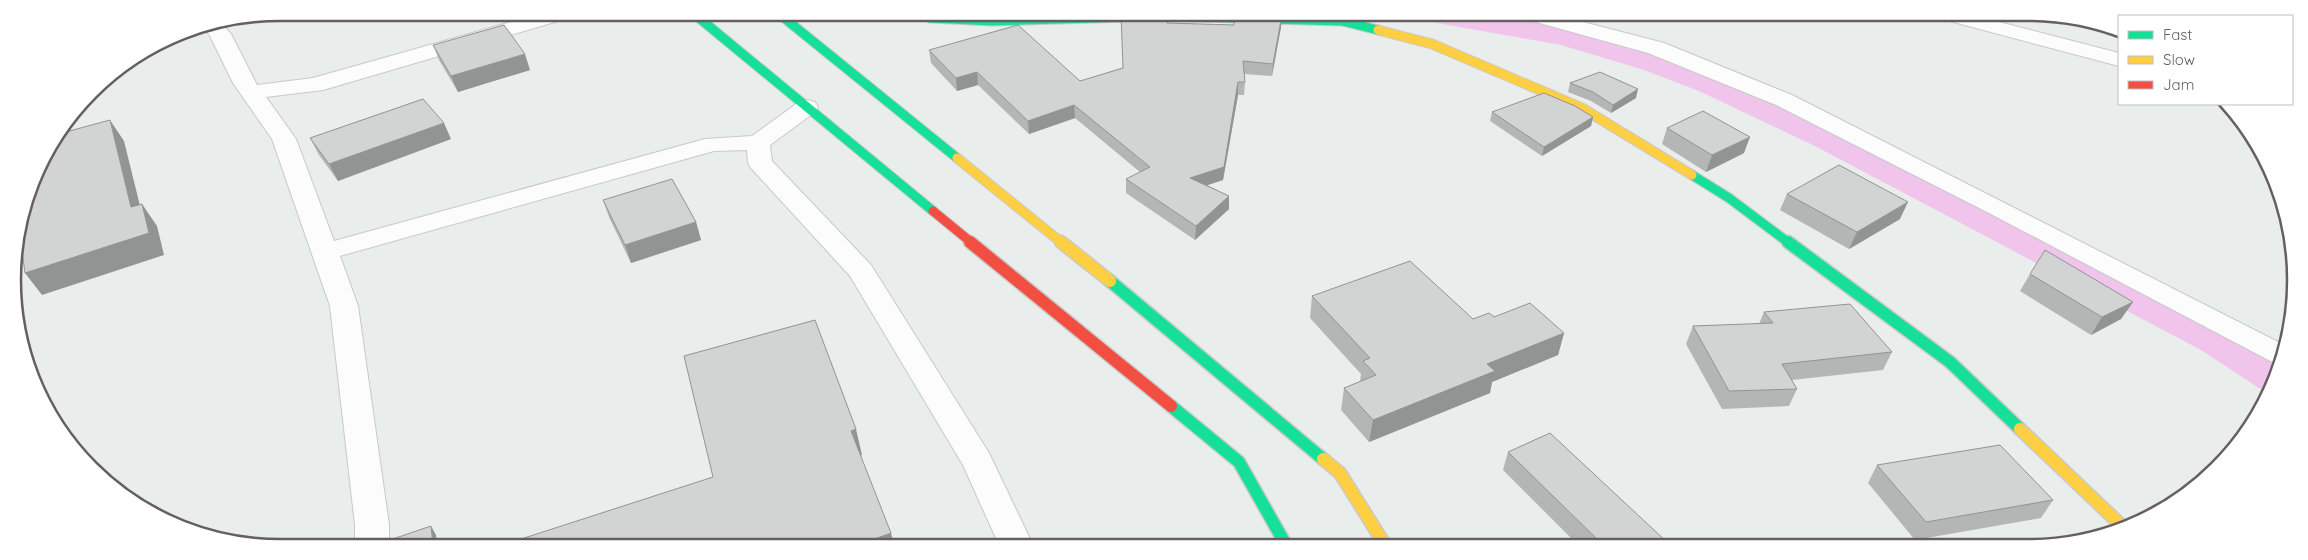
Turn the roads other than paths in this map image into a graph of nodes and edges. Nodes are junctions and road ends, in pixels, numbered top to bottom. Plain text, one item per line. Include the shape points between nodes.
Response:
1 (537, 21) edge
2 (703, 21) edge
3 (788, 21) edge
4 (1342, 21) edge
5 (1554, 21) edge
6 (1972, 21) edge
7 (216, 29) edge
8 (2118, 60) edge
9 (251, 92) junction
10 (807, 107) junction
11 (758, 143) junction
12 (324, 252) junction
13 (2276, 353) edge
14 (2119, 522) edge
15 (372, 539) edge
16 (1013, 539) edge
17 (1283, 539) edge
18 (1381, 539) edge

1 - 9 street via 315,85
2 - 10 main road
3 - 18 main road via 1115,285 1340,473
4 - 14 main road via 1440,47 1582,108 1729,198 1950,362
5 - 13 street via 1656,48 1784,100
6 - 8 street
7 - 9 street
9 - 12 street via 284,139
10 - 11 street
10 - 17 main road via 1238,462
11 - 12 street via 713,144
11 - 16 street via 760,163 861,271 978,462
12 - 15 street via 344,306

